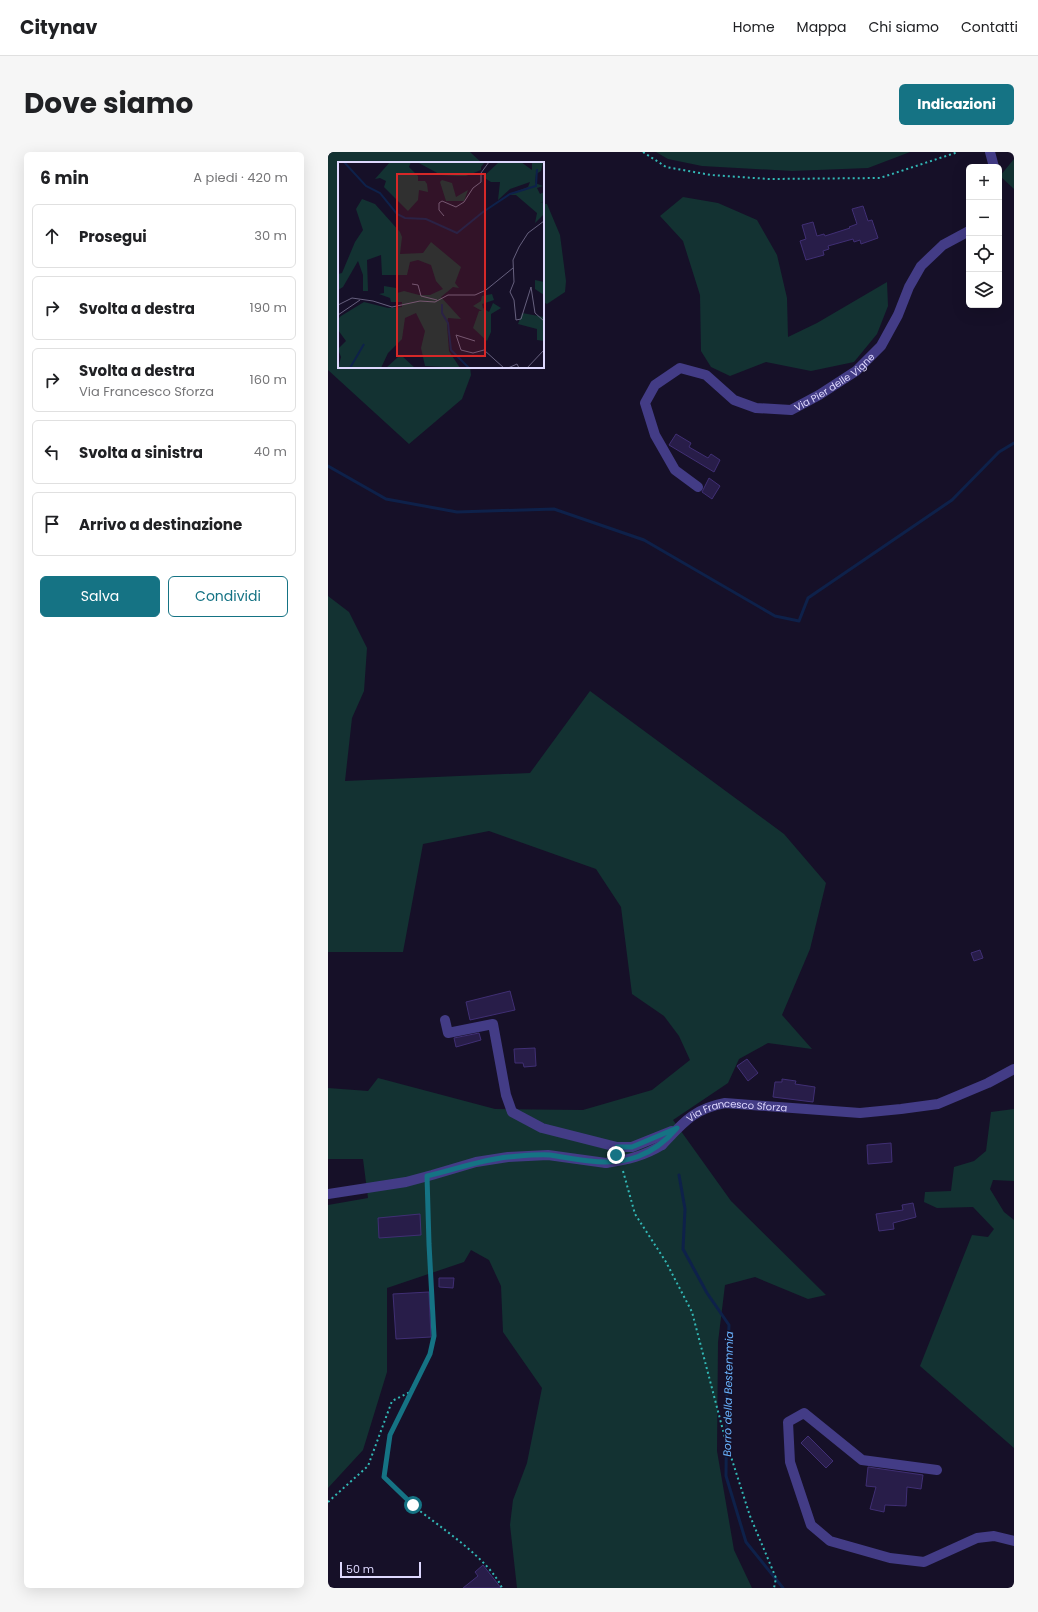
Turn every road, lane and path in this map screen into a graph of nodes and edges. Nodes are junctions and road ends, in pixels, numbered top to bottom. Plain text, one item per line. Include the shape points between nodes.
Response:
1 (643, 152) edge
2 (958, 152) edge
3 (990, 152) edge
4 (993, 164) edge
5 (966, 233) edge
6 (698, 487) dead end
7 (445, 1020) dead end
8 (1014, 1069) edge
9 (677, 1128) junction
10 (622, 1169) dead end
11 (427, 1176) junction
12 (328, 1194) edge
13 (410, 1392) junction
14 (937, 1470) dead end
15 (328, 1502) edge
16 (1014, 1541) edge
17 (502, 1588) edge
18 (774, 1588) edge

1 - 2 path via 666,167 711,175 769,179 880,178
3 - 4 street
5 - 6 street, Via Pier delle Vigne via 943,245 921,266 881,346 856,371 791,410 756,408 734,400 706,375 680,368 655,385 645,403 655,436 675,470
7 - 9 street via 448,1033 493,1024 506,1095 512,1112 542,1128 617,1147 632,1147
8 - 9 street, Via Francesco Sforza via 938,1104 860,1113 725,1103 713,1105 696,1113
9 - 11 street, Via Francesco Sforza, bridge via 662,1145 633,1158 606,1163 548,1155 508,1157 476,1162
10 - 18 path via 635,1214 666,1262 692,1312 729,1451 750,1516 776,1578
11 - 12 street, Via Francesco Sforza via 406,1182
11 - 13 path via 434,1336 430,1354
13 - 15 path via 392,1401 368,1466
13 - 17 path via 390,1435 384,1477 413,1505 484,1562
14 - 16 street via 862,1460 804,1413 788,1422 790,1462 811,1525 830,1541 890,1558 924,1562 977,1538 994,1536

